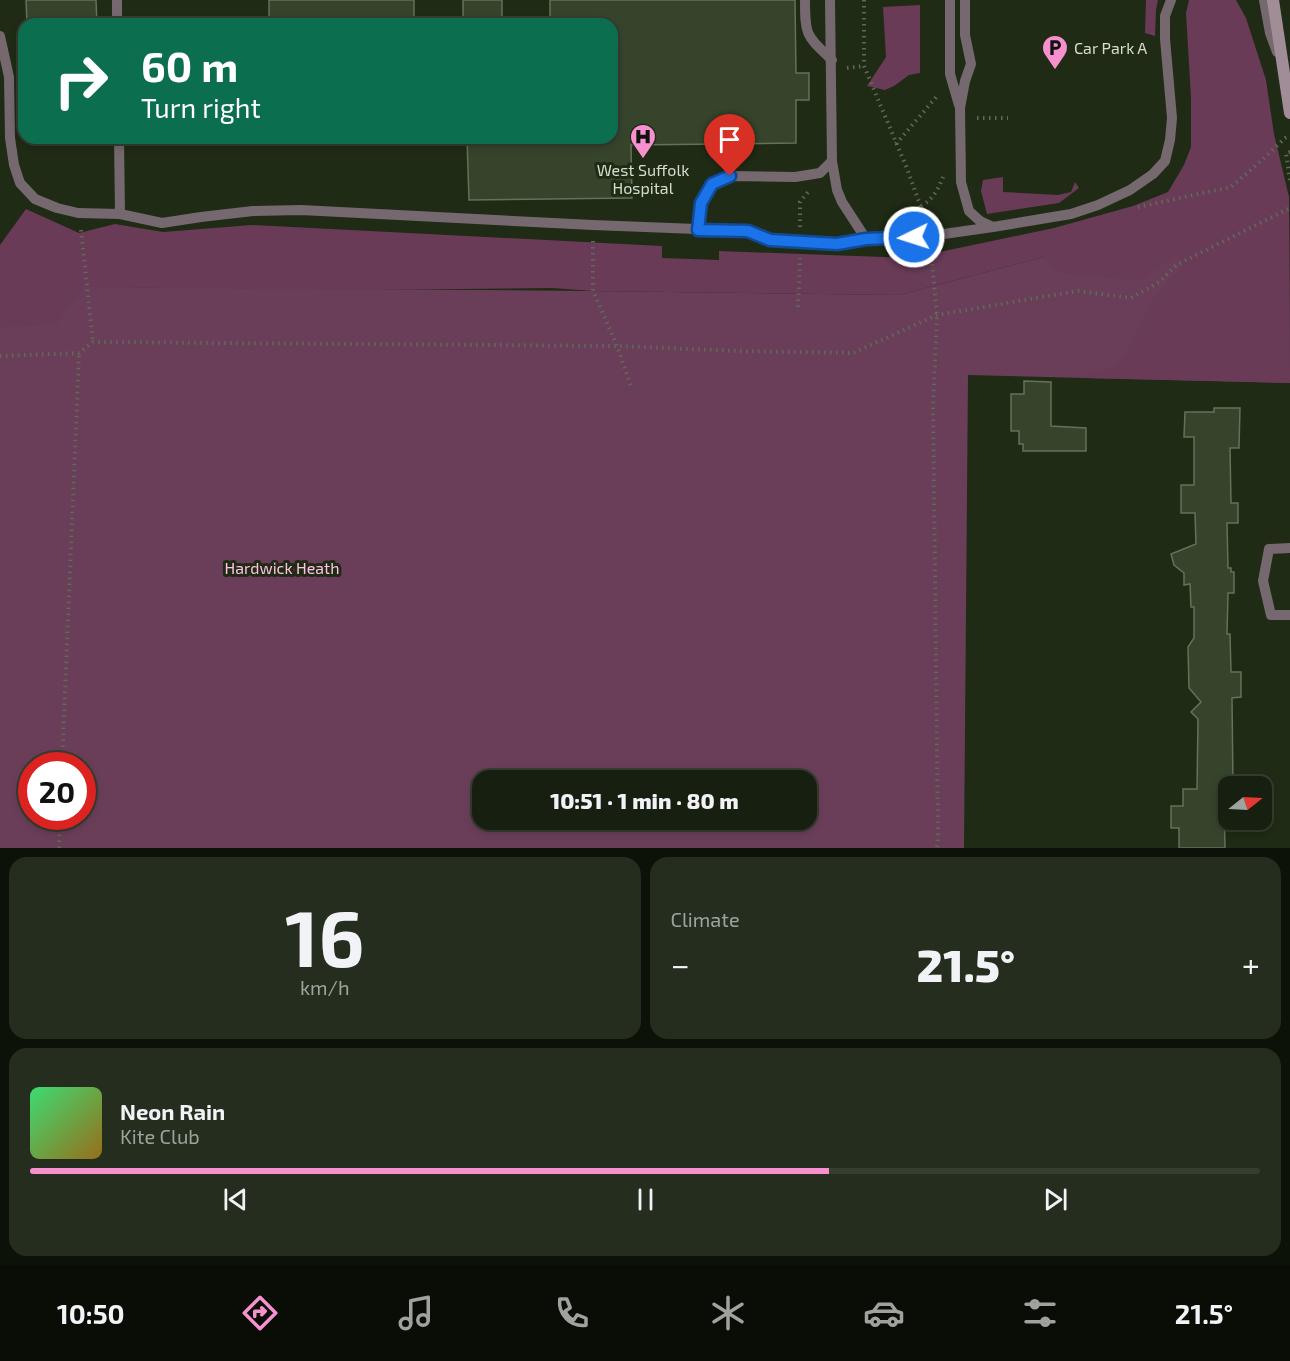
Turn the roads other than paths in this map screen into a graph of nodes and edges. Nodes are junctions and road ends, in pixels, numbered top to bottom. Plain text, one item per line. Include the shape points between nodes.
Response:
1 (117, 0) edge
2 (806, 0) edge
3 (830, 0) edge
4 (950, 0) edge
5 (965, 0) edge
6 (1171, 0) edge
7 (1264, 0) edge
8 (1273, 0) edge
9 (117, 18) edge
10 (0, 36) edge
11 (832, 60) junction
12 (1283, 67) junction
13 (5, 100) edge
14 (960, 108) junction
15 (1290, 113) edge
16 (119, 144) edge
17 (832, 161) junction
18 (120, 214) junction
19 (993, 227) junction
20 (698, 230) junction
21 (866, 239) junction
22 (1290, 548) edge
23 (1290, 615) edge

1 - 9 lane
2 - 11 lane via 806,29 811,40
3 - 11 lane
4 - 14 lane via 950,74
5 - 14 lane via 964,35 971,64
6 - 19 lane via 1165,16 1172,118 1165,161 1130,190 1098,205 1071,214
7 - 12 lane via 1270,33
8 - 12 street
10 - 13 lane via 9,77
11 - 17 lane
12 - 15 street
13 - 18 lane via 14,165 20,183 35,199 78,213
14 - 19 lane via 962,182 969,211
16 - 18 lane
17 - 20 lane via 820,173 795,177 730,176 712,184 701,203
17 - 21 lane via 842,202
18 - 20 lane via 162,223 291,210
19 - 21 lane via 930,236
20 - 21 lane via 748,231 770,240 837,244
22 - 23 lane via 1269,549 1263,581 1271,615

